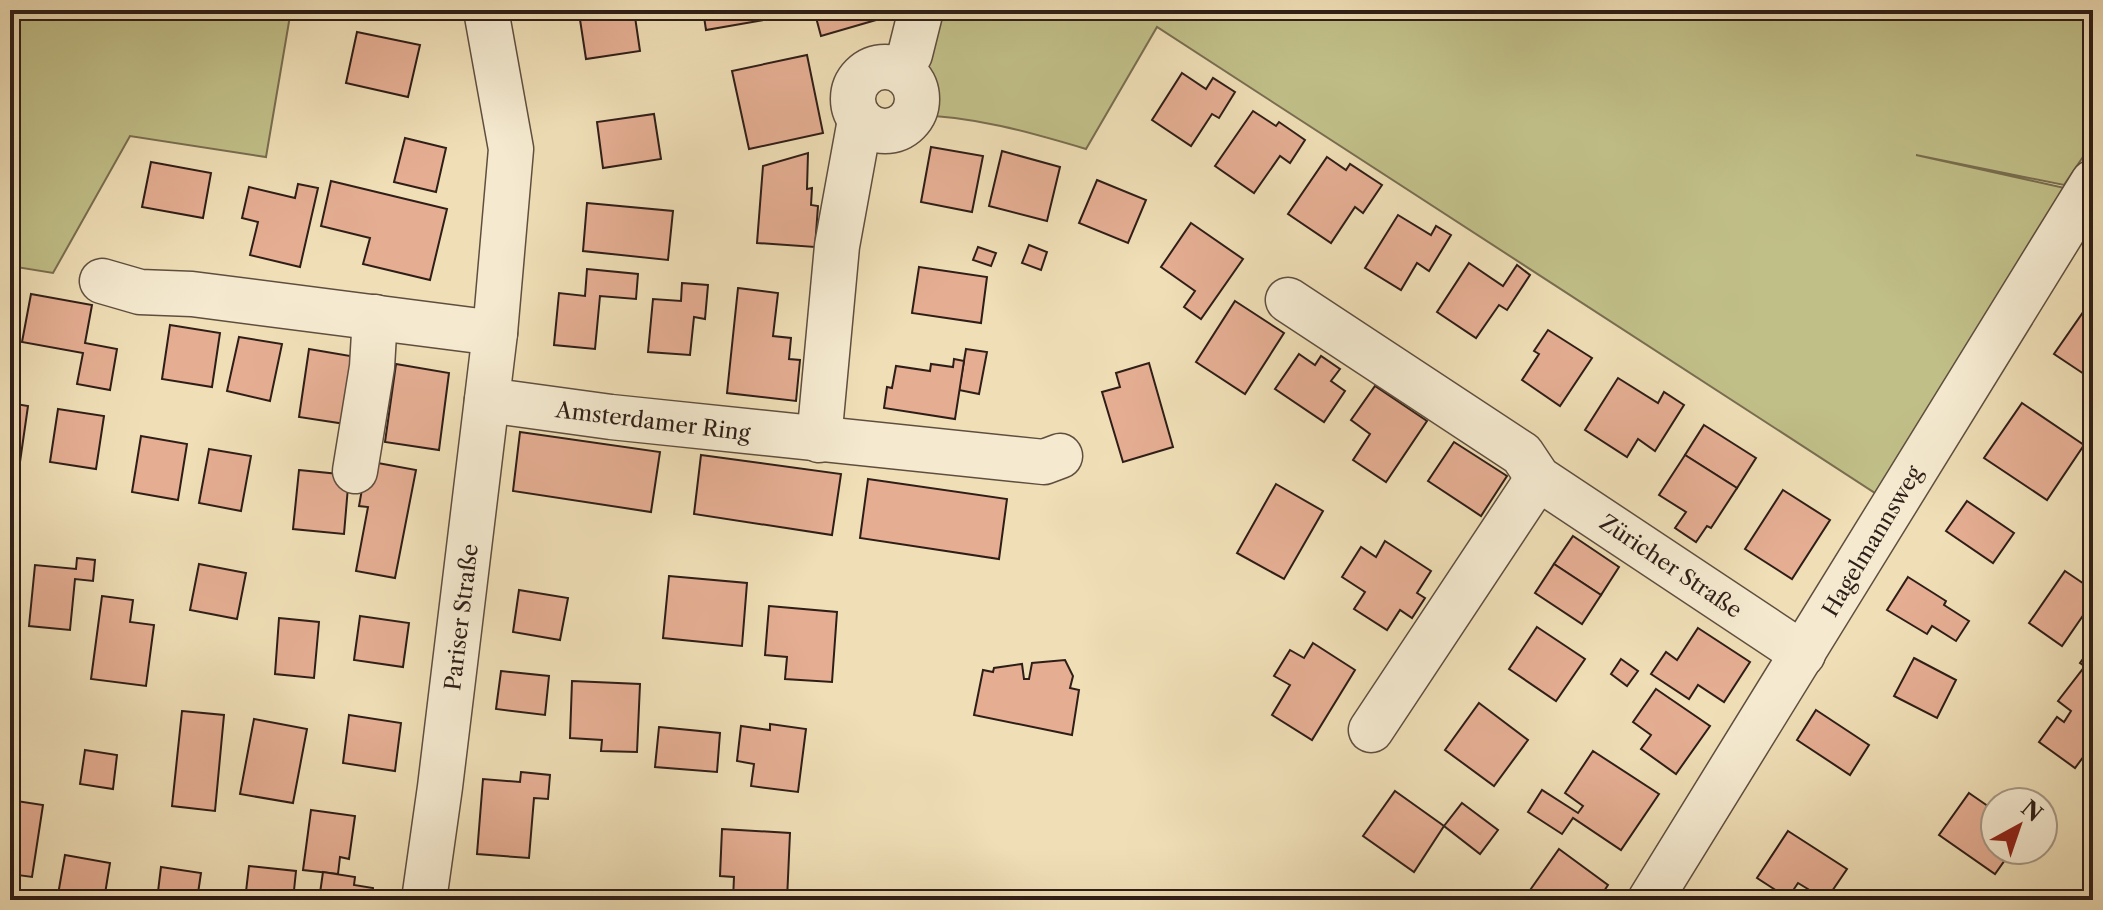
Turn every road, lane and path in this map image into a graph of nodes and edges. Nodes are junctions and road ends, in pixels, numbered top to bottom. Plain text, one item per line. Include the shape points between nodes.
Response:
1 (486, 10) edge
2 (921, 10) edge
3 (2093, 182) edge
4 (102, 281) dead end
5 (1288, 300) dead end
6 (375, 317) junction
7 (495, 333) junction
8 (487, 400) junction
9 (819, 440) junction
10 (1060, 456) dead end
11 (355, 471) dead end
12 (1538, 478) junction
13 (1803, 654) junction
14 (1371, 730) dead end
15 (424, 900) edge
16 (1650, 900) edge

1 - 7 street, Pariser Straße via 511,149
2 - 9 street via 910,54 900,70 878,67 860,79 852,100 860,120 837,246
3 - 13 street, Hagelmannsweg
4 - 6 street via 140,292
5 - 12 street, Züricher Straße via 1522,454
6 - 7 street
6 - 11 street
7 - 8 street, Pariser Straße
8 - 9 street, Amsterdamer Ring
8 - 15 street, Pariser Straße
9 - 10 street, Amsterdamer Ring via 1044,462
12 - 13 street, Züricher Straße
12 - 14 street
13 - 16 street, Hagelmannsweg

